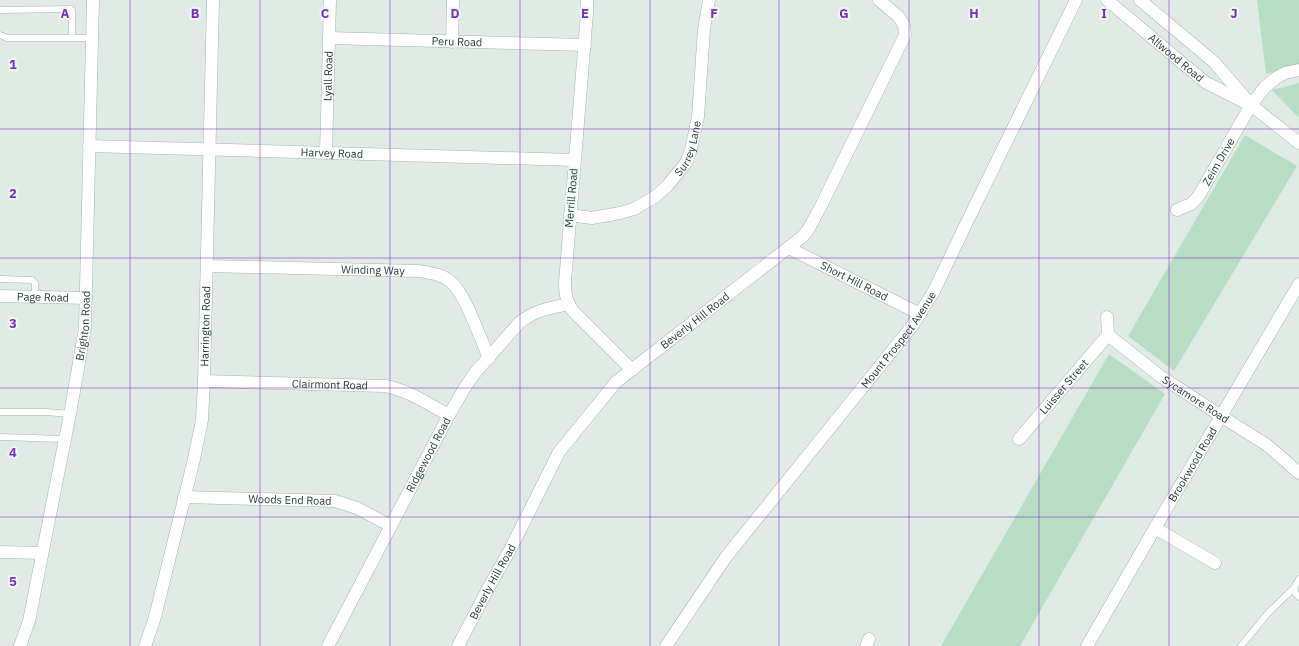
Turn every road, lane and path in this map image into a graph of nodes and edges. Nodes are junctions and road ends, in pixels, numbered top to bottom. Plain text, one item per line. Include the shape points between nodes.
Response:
1 (93, 0) edge
2 (213, 0) edge
3 (330, 0) edge
4 (453, 0) edge
5 (587, 0) edge
6 (710, 0) edge
7 (879, 0) edge
8 (1076, 0) edge
9 (1107, 0) edge
10 (1144, 1) edge
11 (0, 10) edge
12 (0, 35) edge
13 (72, 38) junction
14 (92, 38) junction
15 (329, 38) junction
16 (452, 42) junction
17 (585, 45) junction
18 (1299, 70) edge
19 (1251, 105) junction
20 (1299, 143) edge
21 (89, 146) junction
22 (209, 149) junction
23 (326, 153) junction
24 (574, 160) junction
25 (1177, 210) dead end
26 (570, 215) junction
27 (789, 248) junction
28 (206, 266) junction
29 (0, 279) edge
30 (1299, 284) edge
31 (0, 296) edge
32 (35, 297) junction
33 (86, 298) junction
34 (569, 304) junction
35 (920, 314) junction
36 (1108, 317) dead end
37 (1108, 335) junction
38 (489, 358) junction
39 (632, 370) junction
40 (204, 381) junction
41 (0, 412) edge
42 (70, 414) junction
43 (449, 415) junction
44 (1221, 416) junction
45 (0, 438) edge
46 (65, 439) junction
47 (1019, 439) dead end
48 (1299, 473) edge
49 (184, 497) junction
50 (391, 526) junction
51 (1156, 528) junction
52 (0, 552) edge
53 (42, 553) junction
54 (1215, 562) dead end
55 (1299, 579) edge
56 (1294, 588) junction
57 (1299, 597) edge
58 (20, 646) edge
59 (145, 646) edge
60 (328, 646) edge
61 (458, 646) edge
62 (666, 646) edge
63 (1087, 646) edge
64 (1241, 646) edge

1 - 14 street, Brighton Road
2 - 22 street, Harrington Road
3 - 15 street, Lyall Road
4 - 16 street
5 - 17 street, Merrill Road
6 - 26 street, Surrey Lane via 704,29 698,117 686,163 656,196 634,209 592,218
7 - 27 street, Beverly Hill Road via 898,16 904,25 905,35 808,230
8 - 35 street, Mount Prospect Avenue via 934,291
9 - 19 street, Allwood Road via 1205,82
10 - 19 street, Allwood Road via 1214,62
11 - 13 lane via 71,9
12 - 13 lane via 8,38
13 - 14 lane
14 - 21 street, Brighton Road
15 - 16 street, Peru Road
15 - 23 street, Lyall Road
16 - 17 street, Peru Road
17 - 24 street, Merrill Road
18 - 19 street, Zeim Drive via 1276,78
19 - 20 street, Allwood Road
19 - 25 street, Zeim Drive via 1198,197 1191,204
21 - 22 street, Harvey Road
21 - 33 street, Brighton Road
22 - 23 street, Harvey Road
22 - 28 street, Harrington Road
23 - 24 street, Harvey Road
24 - 26 street, Merrill Road
26 - 34 street, Merrill Road via 565,282 566,299
27 - 35 street, Short Hill Road
27 - 39 street, Beverly Hill Road
28 - 38 street, Winding Way via 418,271 440,275 459,290
28 - 40 street, Harrington Road
29 - 32 lane via 32,280 35,283
30 - 44 street, Brookwood Road
31 - 32 street, Page Road
32 - 33 street, Page Road
33 - 42 street, Brighton Road via 85,328
34 - 38 street, Ridgewood Road via 536,311 527,316
34 - 39 street, Merrill Road via 585,324
35 - 62 street, Mount Prospect Avenue via 726,557
36 - 37 street
37 - 44 street, Sycamore Road via 1149,368
37 - 47 street, Luisser Street
38 - 43 street, Ridgewood Road via 474,374
39 - 61 street, Beverly Hill Road via 616,382 559,452
40 - 43 street, Clairmont Road via 385,386 405,392
40 - 49 street, Harrington Road via 201,426
41 - 42 lane
42 - 46 street, Brighton Road
43 - 50 street, Ridgewood Road
44 - 48 street, Sycamore Road via 1267,445
44 - 51 street, Brookwood Road
45 - 46 lane
46 - 53 street, Brighton Road
49 - 50 street, Woods End Road via 335,502 357,508
49 - 59 street, Harrington Road via 155,617
50 - 60 street, Ridgewood Road
51 - 54 street
51 - 63 street, Brookwood Road
52 - 53 street
53 - 58 street, Brighton Road via 29,621
55 - 56 lane
56 - 57 lane
56 - 64 lane via 1269,612

